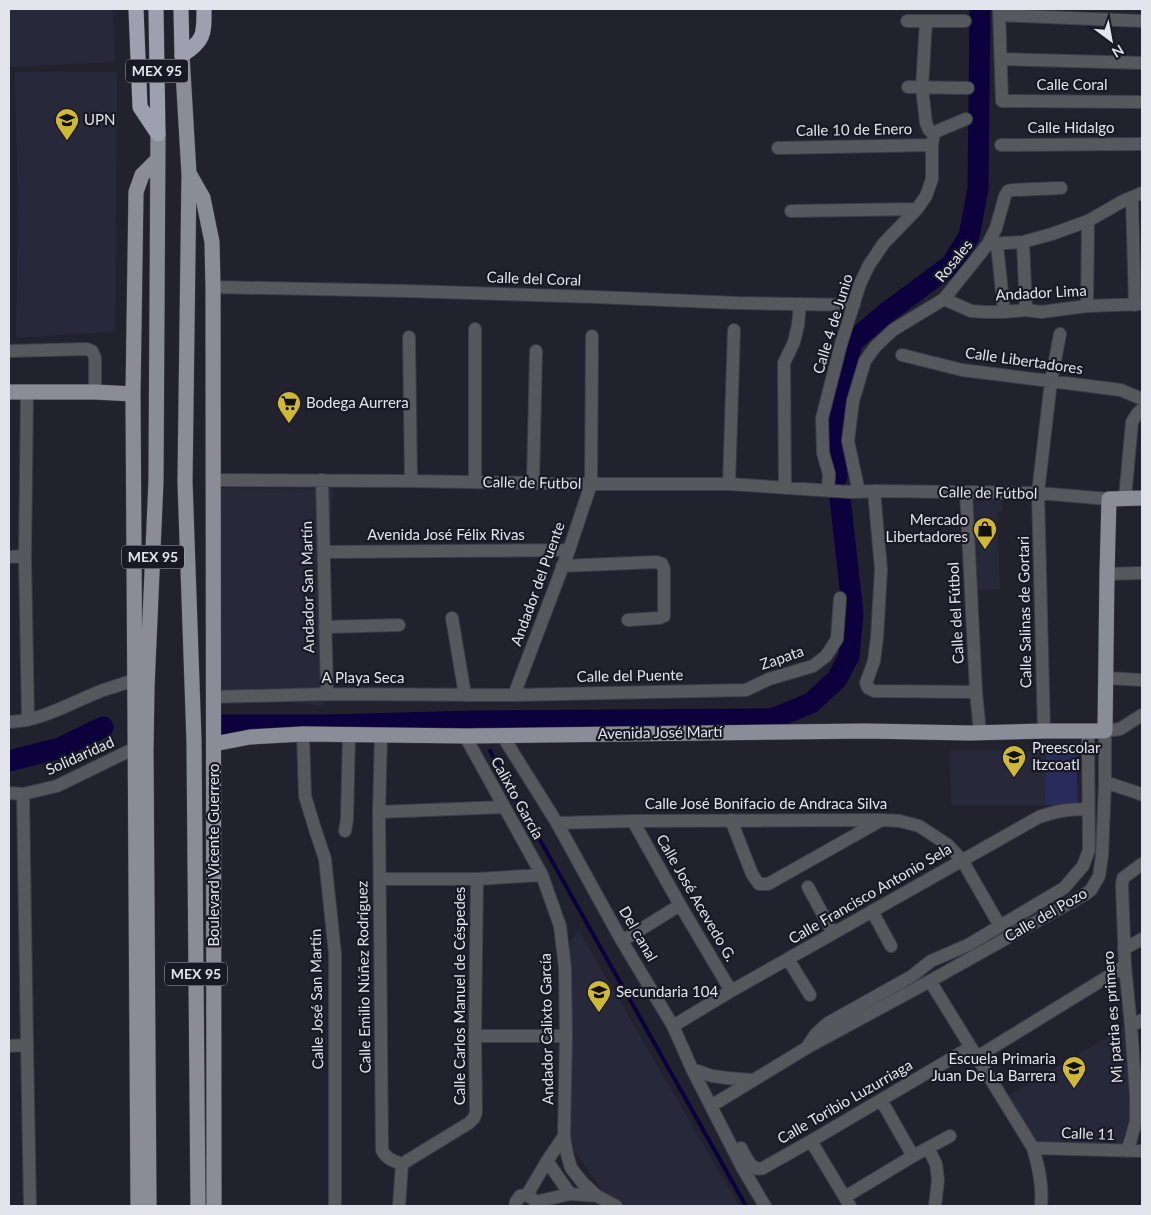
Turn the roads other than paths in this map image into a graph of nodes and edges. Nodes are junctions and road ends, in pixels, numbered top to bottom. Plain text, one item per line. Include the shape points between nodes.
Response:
1 (136, 9) edge
2 (156, 9) edge
3 (181, 9) edge
4 (204, 9) edge
5 (1000, 12) edge
6 (907, 21) dead end
7 (926, 21) junction
8 (965, 21) dead end
9 (1142, 21) edge
10 (182, 55) junction
11 (1001, 59) junction
12 (1142, 63) edge
13 (908, 87) dead end
14 (922, 88) junction
15 (968, 88) dead end
16 (1142, 102) edge
17 (966, 118) dead end
18 (158, 134) junction
19 (933, 139) junction
20 (1142, 144) edge
21 (1001, 145) dead end
22 (778, 148) dead end
23 (158, 159) junction
24 (189, 174) junction
25 (1061, 188) dead end
26 (1137, 195) edge
27 (918, 209) junction
28 (791, 211) dead end
29 (1088, 221) junction
30 (1023, 242) junction
31 (993, 244) junction
32 (214, 287) junction
33 (944, 299) junction
34 (800, 304) junction
35 (854, 304) junction
36 (1139, 304) edge
37 (1087, 306) junction
38 (1026, 310) junction
39 (1004, 312) junction
40 (158, 319) junction
41 (476, 329) dead end
42 (734, 330) dead end
43 (1060, 334) dead end
44 (409, 336) dead end
45 (592, 336) dead end
46 (9, 351) edge
47 (134, 351) junction
48 (536, 351) dead end
49 (902, 355) dead end
50 (1052, 382) junction
51 (9, 392) edge
52 (27, 392) junction
53 (95, 392) junction
54 (133, 394) junction
55 (1142, 398) edge
56 (1142, 409) edge
57 (213, 480) junction
58 (322, 480) junction
59 (411, 480) junction
60 (475, 482) junction
61 (533, 483) junction
62 (591, 484) junction
63 (729, 484) junction
64 (785, 488) junction
65 (828, 490) junction
66 (874, 491) junction
67 (854, 492) junction
68 (966, 492) junction
69 (1038, 493) junction
70 (1125, 498) junction
71 (1142, 498) edge
72 (1109, 499) junction
73 (569, 550) junction
74 (324, 552) junction
75 (25, 556) junction
76 (9, 557) edge
77 (562, 566) junction
78 (1142, 572) edge
79 (1107, 574) junction
80 (840, 598) dead end
81 (452, 618) dead end
82 (628, 620) dead end
83 (399, 625) dead end
84 (325, 627) junction
85 (1106, 678) junction
86 (134, 680) junction
87 (1142, 680) edge
88 (746, 690) joint
89 (976, 692) junction
90 (327, 694) junction
91 (465, 695) junction
92 (514, 695) junction
93 (213, 697) junction
94 (1142, 715) edge
95 (28, 720) junction
96 (9, 722) edge
97 (1088, 730) junction
98 (1044, 731) junction
99 (1106, 731) junction
100 (980, 732) junction
101 (303, 734) junction
102 (349, 734) junction
103 (381, 735) junction
104 (502, 735) junction
105 (465, 736) junction
106 (214, 744) junction
107 (135, 748) junction
108 (1105, 782) junction
109 (9, 793) edge
110 (1141, 793) edge
111 (23, 794) junction
112 (504, 807) junction
113 (1088, 809) junction
114 (379, 812) junction
115 (731, 820) junction
116 (882, 820) junction
117 (633, 821) junction
118 (557, 823) junction
119 (345, 831) dead end
120 (962, 860) junction
121 (1142, 864) edge
122 (542, 875) junction
123 (380, 879) junction
124 (477, 879) junction
125 (808, 887) dead end
126 (680, 905) junction
127 (872, 911) junction
128 (1000, 926) junction
129 (833, 933) junction
130 (1142, 939) edge
131 (622, 941) junction
132 (891, 946) dead end
133 (1124, 949) junction
134 (788, 959) junction
135 (1125, 966) junction
136 (930, 981) junction
137 (731, 991) junction
138 (810, 995) dead end
139 (1137, 1023) edge
140 (674, 1026) junction
141 (475, 1036) junction
142 (566, 1036) junction
143 (26, 1045) junction
144 (9, 1046) edge
145 (808, 1047) junction
146 (974, 1052) junction
147 (692, 1069) junction
148 (752, 1080) junction
149 (1139, 1094) edge
150 (881, 1100) junction
151 (711, 1106) junction
152 (564, 1136) junction
153 (950, 1136) dead end
154 (811, 1141) junction
155 (741, 1148) dead end
156 (928, 1148) junction
157 (1033, 1148) junction
158 (1127, 1151) junction
159 (1142, 1151) edge
160 (913, 1156) junction
161 (547, 1161) junction
162 (402, 1164) junction
163 (570, 1194) junction
164 (597, 1196) junction
165 (532, 1201) edge
166 (847, 1202) edge
167 (30, 1206) edge
168 (138, 1206) edge
169 (149, 1206) edge
170 (198, 1206) edge
171 (214, 1206) edge
172 (335, 1206) edge
173 (399, 1206) edge
174 (515, 1206) edge
175 (616, 1206) edge
176 (765, 1206) edge
177 (935, 1206) edge
178 (1041, 1206) edge

1 - 18 highway via 140,107
2 - 18 highway, MEX 95
3 - 10 highway, MEX 95
4 - 10 highway via 202,35 195,47
5 - 9 street
5 - 11 street
6 - 7 street
7 - 8 street
7 - 14 street, Calle 10 de Enero
10 - 24 main road, MEX 95
11 - 12 street
11 - 16 street, Calle Coral via 1002,101
13 - 14 street
14 - 15 street
14 - 19 street, Calle 10 de Enero via 926,123
17 - 19 street via 942,129
18 - 23 main road, MEX 95
19 - 22 street, Calle 10 de Enero
19 - 27 street, Calle 4 de Junio via 932,179
20 - 21 street, Calle Hidalgo
23 - 40 main road, MEX 95
23 - 47 main road via 142,175 136,192
24 - 32 main road, Boulevard Vicente Guerrero via 202,198 212,242
24 - 170 main road, MEX 95 via 185,482 194,741
25 - 31 street via 1008,191
26 - 29 street
26 - 36 street
27 - 28 street
27 - 35 street, Calle 4 de Junio via 884,242 869,265
29 - 30 street
29 - 37 street
30 - 31 street
30 - 38 street
31 - 33 street, Rosales
31 - 39 street
32 - 34 street, Calle del Coral
32 - 57 main road, Boulevard Vicente Guerrero
33 - 39 street, Andador Lima via 972,311
33 - 67 street via 893,330 874,347 865,361 853,401 848,441
34 - 35 street, Calle del Coral
34 - 64 street via 794,342 784,363
35 - 65 street, Calle 4 de Junio via 822,418
36 - 37 street, Andador Lima
37 - 38 street, Andador Lima via 1041,312
38 - 39 street, Andador Lima
40 - 47 main road
40 - 169 main road, MEX 95 via 156,481 146,750
41 - 60 street
42 - 63 street
43 - 50 street, Calle Salinas de Gortari
44 - 59 street
45 - 62 street, Andador del Puente
46 - 53 street via 92,351
47 - 54 main road
48 - 61 street
49 - 50 street, Calle Libertadores via 962,370
50 - 55 street, Calle Libertadores via 1120,390
50 - 69 street, Calle Salinas de Gortari
51 - 52 main road
52 - 53 main road
52 - 75 street
53 - 54 main road
54 - 86 main road
56 - 70 street via 1132,422
57 - 58 street, Calle de Futbol
57 - 93 main road, Boulevard Vicente Guerrero
58 - 59 street, Calle de Futbol
58 - 74 street, Andador San Martín
59 - 60 street, Calle de Futbol
60 - 61 street, Calle de Futbol
61 - 62 street, Calle de Futbol
62 - 63 street, Calle de Futbol
62 - 73 street, Andador del Puente
63 - 64 street, Calle de Futbol
64 - 65 street, Calle de Futbol
65 - 67 street, Calle de Futbol
66 - 67 street, Calle de Fútbol
66 - 68 street, Calle de Fútbol
66 - 89 street via 881,570 877,638 874,661 866,683 868,688 874,691
68 - 69 street, Calle de Fútbol
68 - 89 street, Calle del Fútbol
69 - 72 street, Calle de Fútbol
69 - 98 street, Calle Salinas de Gortari
70 - 71 main road
70 - 72 main road, Calle de Fútbol
72 - 79 main road, Calle del Pozo
73 - 74 street, Avenida José Félix Rivas
73 - 77 street, Andador del Puente
74 - 84 street, Andador San Martín
75 - 76 street
75 - 95 street
77 - 82 street via 662,564 664,616
77 - 92 street, Andador del Puente
78 - 79 street
79 - 85 main road, Calle del Pozo
80 - 88 street, Zapata via 837,639 826,656 813,666 769,679
81 - 91 street
83 - 84 street
84 - 90 street, Andador San Martín
85 - 87 street
85 - 99 main road, Calle del Pozo
86 - 95 street
86 - 107 main road
88 - 92 street, Calle del Puente
89 - 100 street, Calle del Fútbol
90 - 91 street, A Playa Seca
90 - 93 street, A Playa Seca
91 - 92 street, A Playa Seca
93 - 106 main road, Boulevard Vicente Guerrero
94 - 99 street via 1120,729
95 - 96 street
97 - 98 main road, Avenida José Martí
97 - 99 main road, Avenida José Martí
97 - 113 street
98 - 100 main road, Avenida José Martí
99 - 108 street, Calle del Pozo
100 - 104 main road, Avenida José Martí
101 - 102 main road, Avenida José Martí
101 - 106 main road, Avenida José Martí via 250,737
101 - 172 street, Calle José San Martín via 306,796 325,859 335,954
102 - 103 main road, Avenida José Martí
102 - 119 street
103 - 105 main road, Avenida José Martí
103 - 114 street, Calle Emilio Núñez Rodríguez
104 - 105 main road, Avenida José Martí
104 - 118 street, Del canal
105 - 112 street, Calixto García
106 - 171 main road, Boulevard Vicente Guerrero
107 - 111 street, Solidaridad via 57,786
107 - 168 main road
108 - 110 street
108 - 136 street, Calle del Pozo via 1102,856 1099,876 1091,890
109 - 111 street, Solidaridad
111 - 143 street
112 - 114 street
112 - 122 street, Calixto García
113 - 120 street, Calle Francisco Antonio Sela via 1072,808 1039,816
113 - 128 street via 1089,850 1083,866 1064,888
114 - 123 street, Calle Emilio Núñez Rodríguez
115 - 116 street, Calle José Bonifacio de Andraca Silva
115 - 116 street via 752,874 759,884 768,884
115 - 117 street, Calle José Bonifacio de Andraca Silva
116 - 120 street, Calle José Bonifacio de Andraca Silva via 919,826 948,845
117 - 118 street, Calle José Bonifacio de Andraca Silva
117 - 126 street, Calle José Acevedo G.
118 - 131 street, Del canal
120 - 127 street, Calle Francisco Antonio Sela
120 - 128 street, Calle José Bonifacio de Andraca Silva
121 - 133 street, Mi patria es primero via 1123,878
122 - 124 street
122 - 142 street, Andador Calixto García via 560,926 565,968
123 - 124 street
123 - 162 street, Calle Emilio Núñez Rodríguez via 382,1150 389,1160
124 - 141 street, Calle Carlos Manuel de Céspedes
125 - 129 street
126 - 131 street
126 - 137 street, Calle José Acevedo G.
127 - 129 street, Calle Francisco Antonio Sela
127 - 132 street
128 - 145 street via 931,961 912,976 828,1023
129 - 134 street, Calle Francisco Antonio Sela
130 - 133 street
131 - 140 street, Del canal
133 - 135 street, Mi patria es primero
134 - 137 street, Calle Francisco Antonio Sela
134 - 138 street
135 - 139 street, Mi patria es primero
135 - 146 street, Calle Toribio Luzurriaga
136 - 145 street, Calle del Pozo
136 - 146 street
137 - 140 street, Calle Francisco Antonio Sela
139 - 149 street, Mi patria es primero
140 - 147 street, Del canal
141 - 142 street
141 - 162 street, Calle Carlos Manuel de Céspedes via 474,1118
142 - 152 street, Andador Calixto García
143 - 144 street
143 - 167 street
145 - 148 street, Calle del Pozo
146 - 150 street, Calle Toribio Luzurriaga
146 - 157 street
147 - 148 street via 712,1076
147 - 151 street, Del canal
148 - 151 street, Calle del Pozo
149 - 158 street, Mi patria es primero via 1136,1121
150 - 154 street, Calle Toribio Luzurriaga
150 - 160 street
151 - 176 street, Del canal
152 - 161 street
152 - 164 street, Andador Calixto García via 572,1168
153 - 156 street
154 - 155 street, Calle Toribio Luzurriaga via 759,1169 751,1164
154 - 166 street
156 - 160 street
156 - 177 street via 936,1164 938,1180
157 - 158 street, Calle 11
157 - 178 street via 1040,1170
158 - 159 street, Calle 11
160 - 166 street
161 - 163 street
161 - 165 street
162 - 173 street
163 - 164 street
163 - 165 street
164 - 175 street
165 - 174 street via 520,1196

